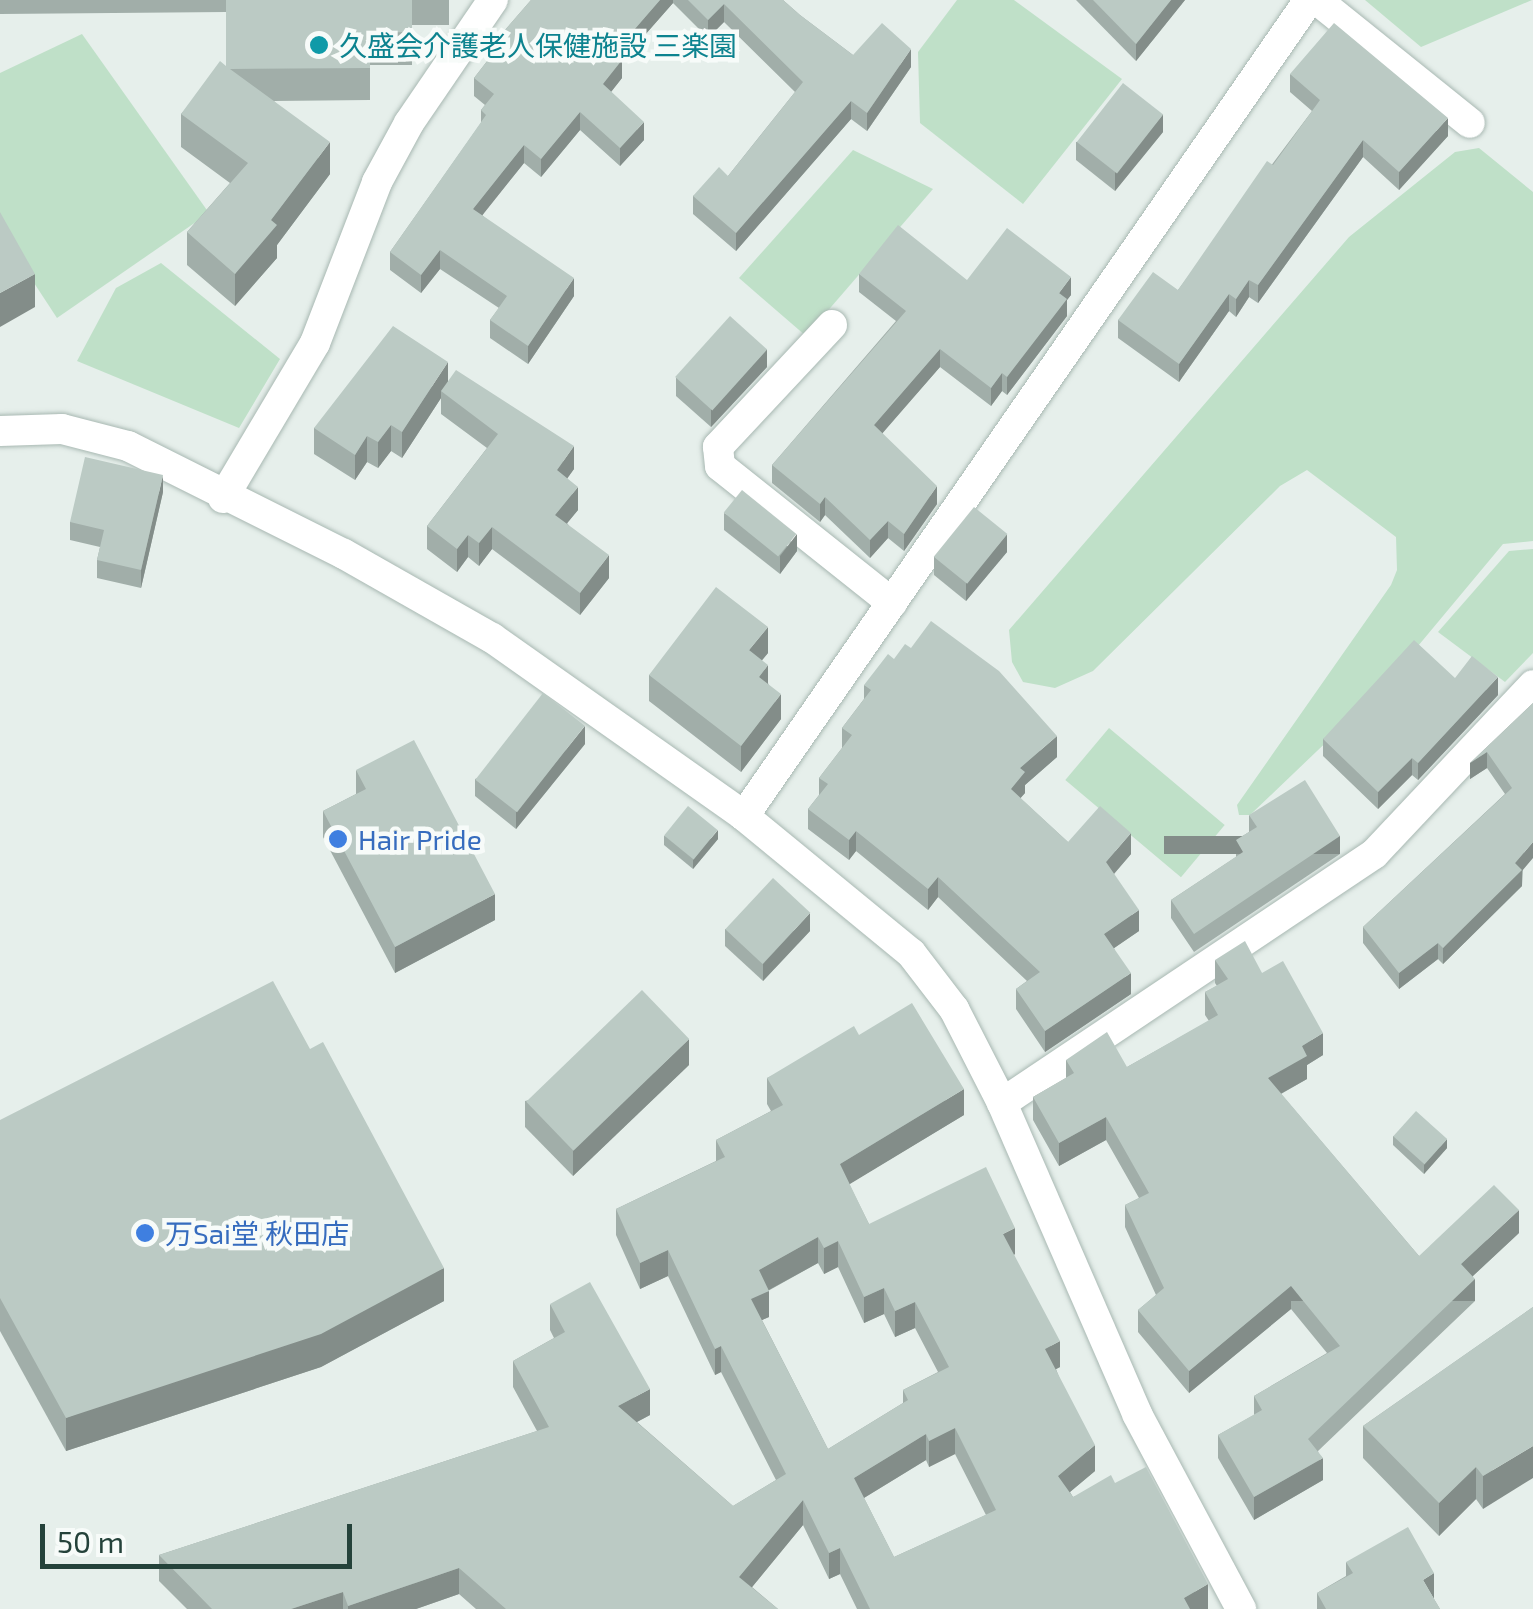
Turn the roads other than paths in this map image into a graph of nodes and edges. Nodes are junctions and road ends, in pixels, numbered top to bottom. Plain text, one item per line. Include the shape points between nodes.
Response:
1 (493, 0) edge
2 (1308, 0) edge
3 (1317, 0) edge
4 (1470, 124) dead end
5 (832, 326) dead end
6 (0, 431) edge
7 (222, 498) junction
8 (892, 603) junction
9 (1533, 685) edge
10 (744, 816) junction
11 (1002, 1103) junction
12 (1241, 1609) edge

1 - 7 street via 408,123 315,343
2 - 8 street
3 - 4 street
5 - 8 street via 718,446 720,466
6 - 7 street via 62,429 128,446
7 - 10 street via 344,554 492,638
8 - 10 street
9 - 11 street via 1374,854
10 - 11 street via 910,952 954,1009
11 - 12 street via 1137,1414

